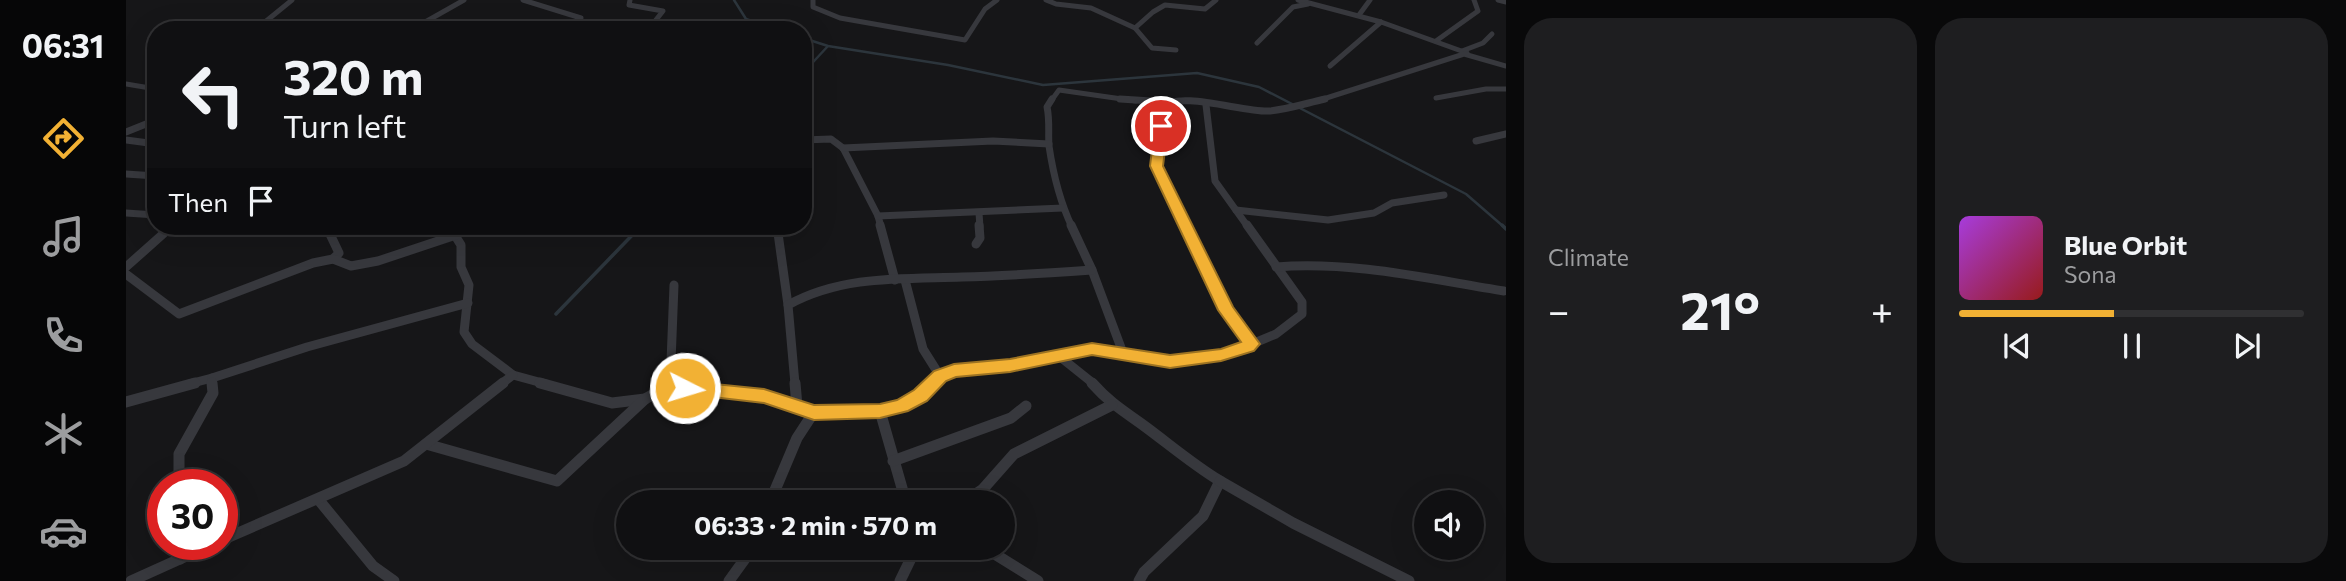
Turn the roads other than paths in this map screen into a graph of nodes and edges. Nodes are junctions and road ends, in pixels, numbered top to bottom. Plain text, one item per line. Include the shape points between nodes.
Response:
1 (292, 0) edge
2 (464, 0) edge
3 (523, 0) edge
4 (630, 0) edge
5 (813, 0) edge
6 (997, 0) edge
7 (1046, 0) edge
8 (1160, 0) edge
9 (1216, 0) edge
10 (1298, 0) edge
11 (1370, 0) edge
12 (1474, 0) edge
13 (1498, 0) edge
14 (1506, 2) edge
15 (1170, 4) junction
16 (1314, 4) junction
17 (1359, 15) junction
18 (581, 18) dead end
19 (266, 21) edge
20 (430, 21) edge
21 (655, 21) edge
22 (1381, 22) junction
23 (1135, 28) junction
24 (1492, 34) dead end
25 (1436, 41) junction
26 (1257, 43) dead end
27 (1176, 50) dead end
28 (1465, 53) junction
29 (1330, 66) dead end
30 (1506, 66) edge
31 (126, 84) edge
32 (147, 88) edge
33 (1506, 89) edge
34 (1436, 98) dead end
35 (1167, 102) junction
36 (1206, 105) junction
37 (147, 124) edge
38 (126, 132) edge
39 (1506, 134) edge
40 (126, 140) edge
41 (812, 140) edge
42 (1476, 141) dead end
43 (147, 143) edge
44 (1049, 144) junction
45 (844, 148) junction
46 (126, 174) edge
47 (147, 175) edge
48 (1444, 195) dead end
49 (1063, 208) junction
50 (1236, 210) junction
51 (979, 213) junction
52 (126, 214) edge
53 (147, 215) edge
54 (878, 216) junction
55 (163, 235) edge
56 (330, 235) edge
57 (456, 235) joint
58 (777, 235) edge
59 (976, 244) dead end
60 (333, 259) junction
61 (126, 267) edge
62 (1276, 267) junction
63 (1092, 270) junction
64 (126, 274) edge
65 (900, 280) junction
66 (674, 285) dead end
67 (1504, 291) dead end
68 (468, 303) junction
69 (788, 305) junction
70 (1252, 344) junction
71 (1123, 353) junction
72 (1059, 356) junction
73 (513, 375) junction
74 (940, 376) junction
75 (212, 378) junction
76 (659, 391) junction
77 (645, 399) junction
78 (126, 402) edge
79 (1112, 405) junction
80 (797, 406) junction
81 (1026, 406) dead end
82 (880, 411) junction
83 (814, 412) junction
84 (426, 444) junction
85 (893, 461) junction
86 (179, 469) edge
87 (1220, 481) junction
88 (775, 490) edge
89 (902, 490) edge
90 (982, 490) edge
91 (318, 499) junction
92 (238, 533) edge
93 (178, 560) edge
94 (744, 560) edge
95 (910, 560) edge
96 (1004, 560) edge
97 (131, 581) edge
98 (394, 581) edge
99 (729, 581) edge
100 (900, 581) edge
101 (1038, 581) edge
102 (1139, 581) edge
103 (1409, 581) edge

1 - 19 street
2 - 20 street
3 - 18 street
4 - 21 street via 629,5 663,11
5 - 6 street via 813,7 831,16 965,40 985,9
7 - 23 street via 1091,8
8 - 15 street
9 - 15 street via 1203,10
10 - 16 street
11 - 17 street
12 - 25 street via 1478,11
13 - 14 street
15 - 23 street via 1158,7
16 - 17 street
16 - 26 street via 1293,7
17 - 22 street
22 - 25 street
22 - 29 street
23 - 27 street via 1152,48
24 - 28 street
25 - 28 street
28 - 30 street
28 - 36 street via 1326,99 1269,111
31 - 32 street
33 - 34 street
35 - 36 street
35 - 44 street via 1059,90 1047,107
35 - 70 street via 1162,107 1157,166 1226,310
36 - 50 street via 1215,181
37 - 38 street
39 - 42 street
40 - 43 street
41 - 45 street via 831,139
44 - 45 street via 993,141
44 - 49 street
45 - 54 street
46 - 47 street
48 - 50 street via 1328,220
49 - 51 street
49 - 63 street
50 - 62 street
51 - 54 street
51 - 59 street
52 - 53 street
54 - 65 street
55 - 61 street
56 - 60 street via 339,253
57 - 60 street via 351,266
57 - 68 street via 469,285
58 - 69 street
60 - 64 street via 179,314
62 - 67 street via 1341,264
62 - 70 street via 1302,302 1302,314 1276,334
63 - 65 street
63 - 71 street
65 - 69 street via 804,294
65 - 74 street via 923,349
66 - 76 street via 671,362
68 - 73 street via 464,320 467,338
68 - 75 street
69 - 80 street
70 - 71 street via 1221,355 1170,362
71 - 72 street via 1092,349
72 - 74 street
72 - 79 street
73 - 77 street via 612,402
73 - 84 street
74 - 82 street via 920,396
75 - 78 street
75 - 86 street via 214,393 179,454
76 - 77 street
76 - 80 street via 702,389 764,396
77 - 84 street via 557,481
79 - 87 street
79 - 90 street via 1014,454
80 - 83 street
81 - 85 street via 1011,418
82 - 83 street
82 - 85 street
83 - 88 street
84 - 91 street via 404,461
85 - 89 street
87 - 102 street via 1203,516
87 - 103 street
91 - 92 street
91 - 98 street via 373,566
93 - 97 street
94 - 99 street
95 - 100 street
96 - 101 street

